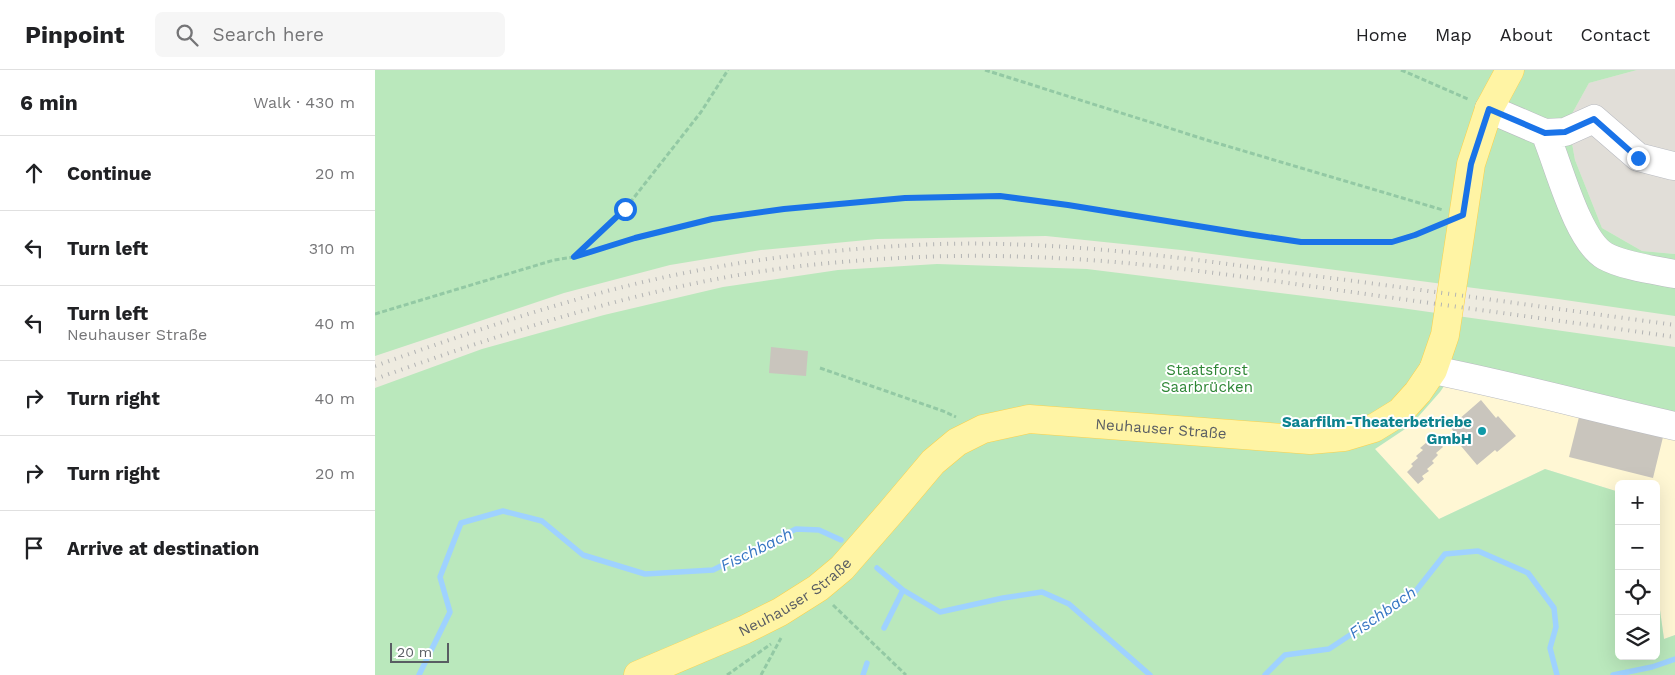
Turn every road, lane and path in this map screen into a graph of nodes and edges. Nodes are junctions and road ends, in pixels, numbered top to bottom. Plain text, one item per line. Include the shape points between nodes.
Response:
1 (728, 70) edge
2 (985, 70) edge
3 (1401, 70) edge
4 (1510, 70) edge
5 (1460, 95) dead end
6 (1489, 109) junction
7 (1545, 133) junction
8 (1673, 166) dead end
9 (1463, 215) junction
10 (574, 257) junction
11 (1675, 274) edge
12 (375, 314) edge
13 (820, 368) dead end
14 (1433, 370) junction
15 (943, 411) dead end
16 (1675, 426) edge
17 (830, 602) dead end
18 (782, 637) dead end
19 (906, 674) edge
20 (638, 675) edge
21 (727, 675) edge
22 (912, 675) edge

1 - 10 path via 701,112 625,209
2 - 9 path via 1210,141
3 - 5 path
4 - 6 main road, Neuhauser Straße
6 - 7 lane
6 - 9 main road, Neuhauser Straße via 1471,164
7 - 8 lane via 1565,132 1594,119 1638,158
7 - 11 lane via 1590,241 1604,255 1637,267
9 - 10 path via 1392,242 1301,242 1000,196 905,198 712,219
9 - 14 main road, Neuhauser Straße via 1445,335
10 - 12 path via 554,260
13 - 15 path
14 - 16 lane
14 - 20 main road, Neuhauser Straße via 1400,412 1374,428 1344,438 1301,440 1029,420 983,429 957,442 933,462 841,568 818,588 744,630
17 - 19 path
18 - 21 path
19 - 22 path

